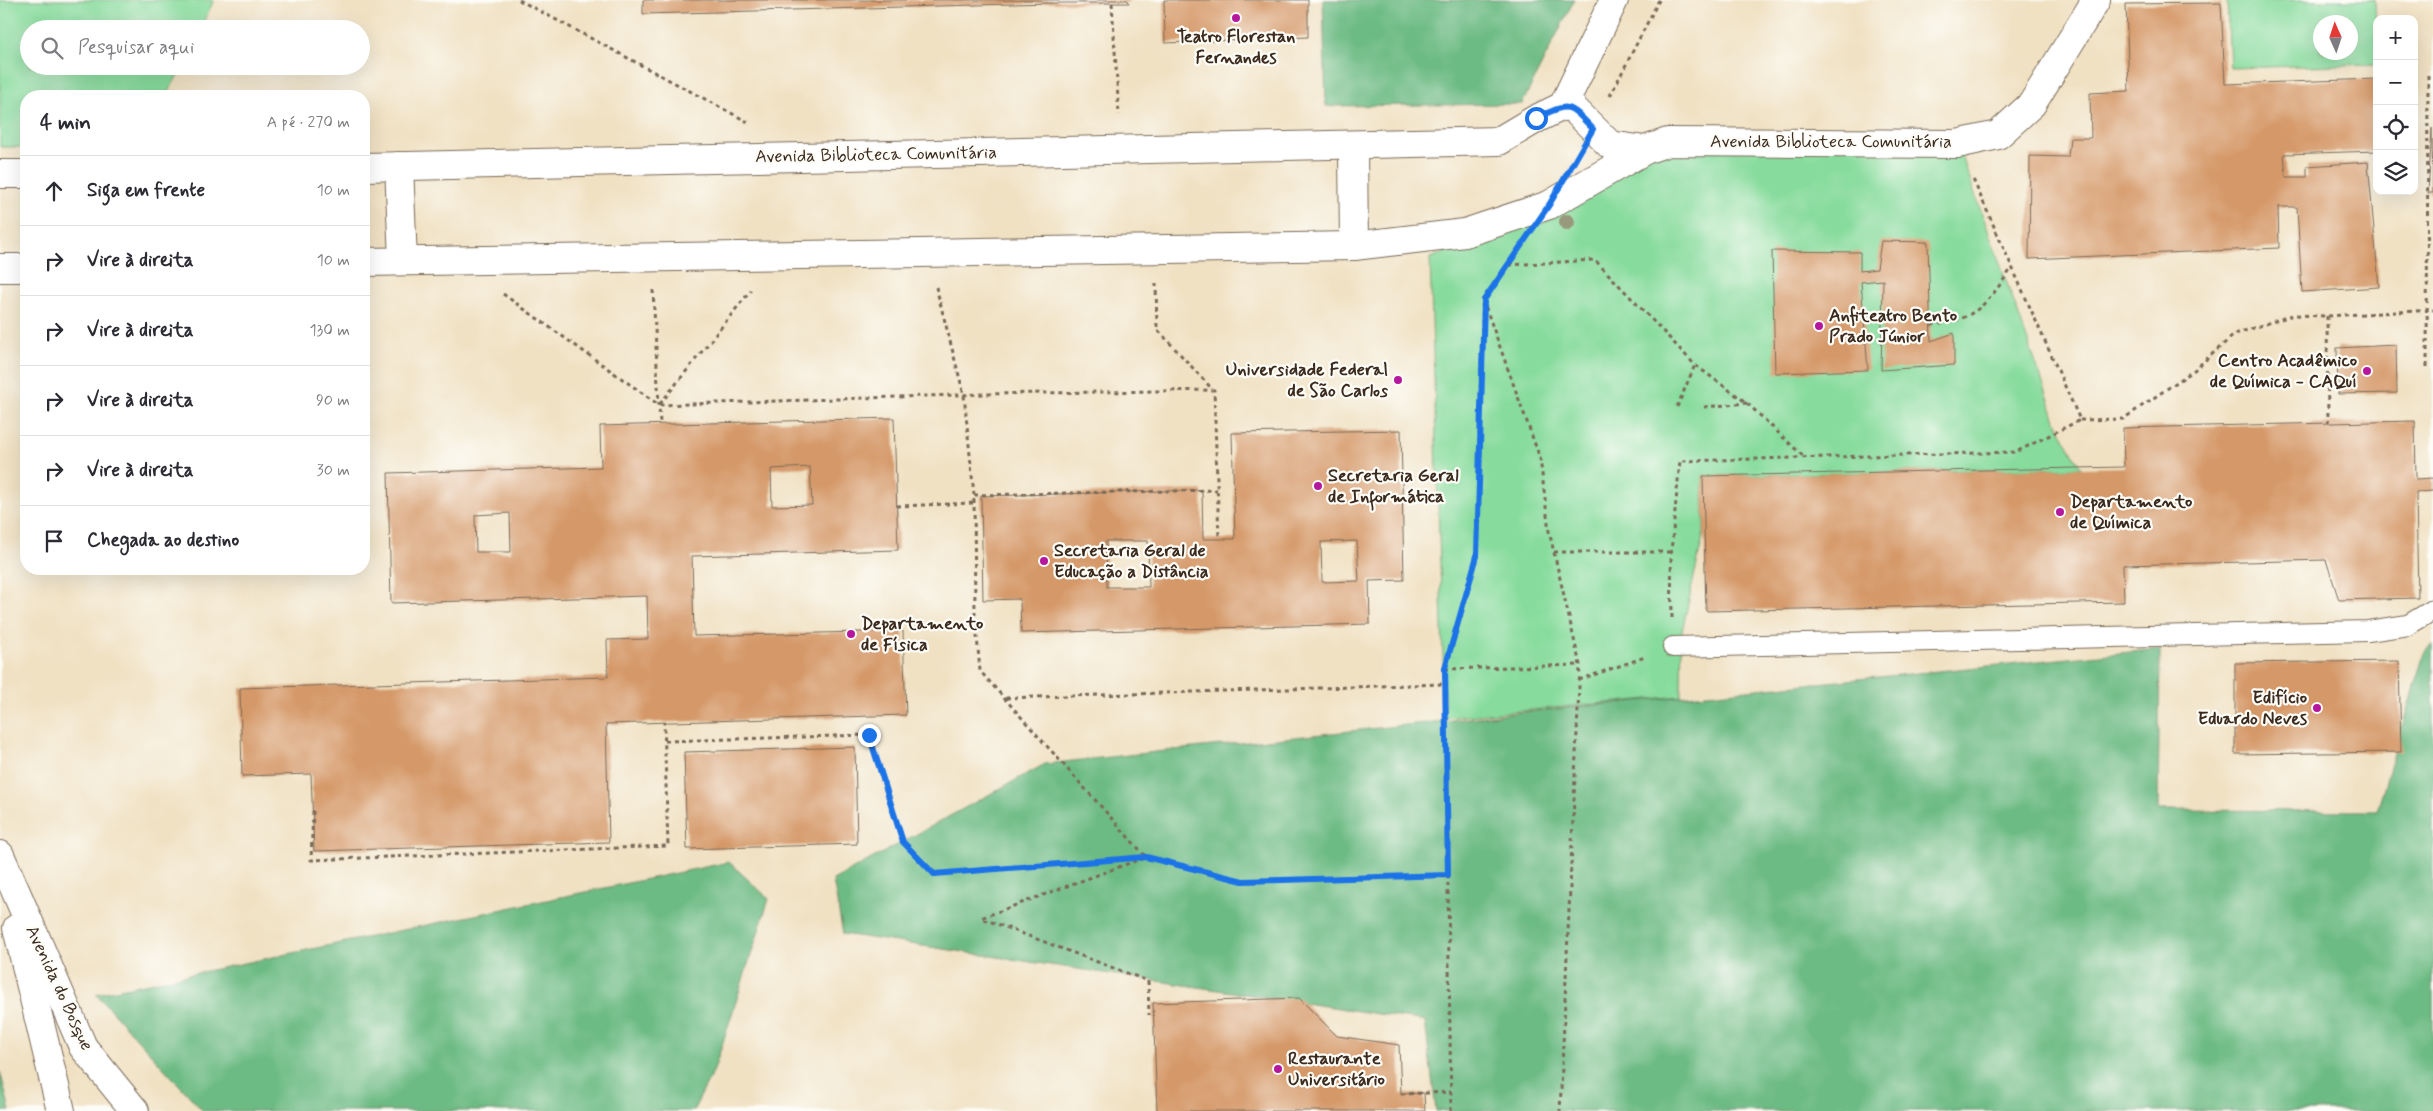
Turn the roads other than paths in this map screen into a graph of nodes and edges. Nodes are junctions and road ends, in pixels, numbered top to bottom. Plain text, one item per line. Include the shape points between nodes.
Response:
1 (1614, 0) edge
2 (2096, 0) edge
3 (1563, 106) junction
4 (1353, 145) junction
5 (1645, 150) junction
6 (370, 166) edge
7 (399, 166) junction
8 (0, 174) edge
9 (20, 174) edge
10 (1354, 246) junction
11 (403, 261) junction
12 (370, 262) edge
13 (0, 268) edge
14 (20, 268) edge
15 (2433, 610) edge
16 (1672, 647) road end
17 (0, 857) edge
18 (41, 1111) edge
19 (61, 1111) edge
20 (135, 1111) edge

1 - 3 street
2 - 5 street, Avenida Biblioteca Comunitária via 2032,104 1998,135 1957,144 1668,142
3 - 4 street, Avenida Biblioteca Comunitária via 1499,141
3 - 5 street, Avenida Biblioteca Comunitária via 1573,108 1610,144
4 - 7 street, Avenida Biblioteca Comunitária
4 - 10 street
5 - 10 street, Avenida Biblioteca Comunitária via 1549,205 1465,233
6 - 7 street, Avenida Biblioteca Comunitária
7 - 11 street
8 - 9 street
10 - 11 street, Avenida Biblioteca Comunitária
11 - 12 street, Avenida Biblioteca Comunitária
13 - 14 street
15 - 16 lane via 2408,625 2368,631
17 - 18 street, Avenida do Bosque via 32,1019 32,1047
17 - 19 street, Avenida do Bosque
17 - 20 street, Avenida do Bosque via 83,1047

